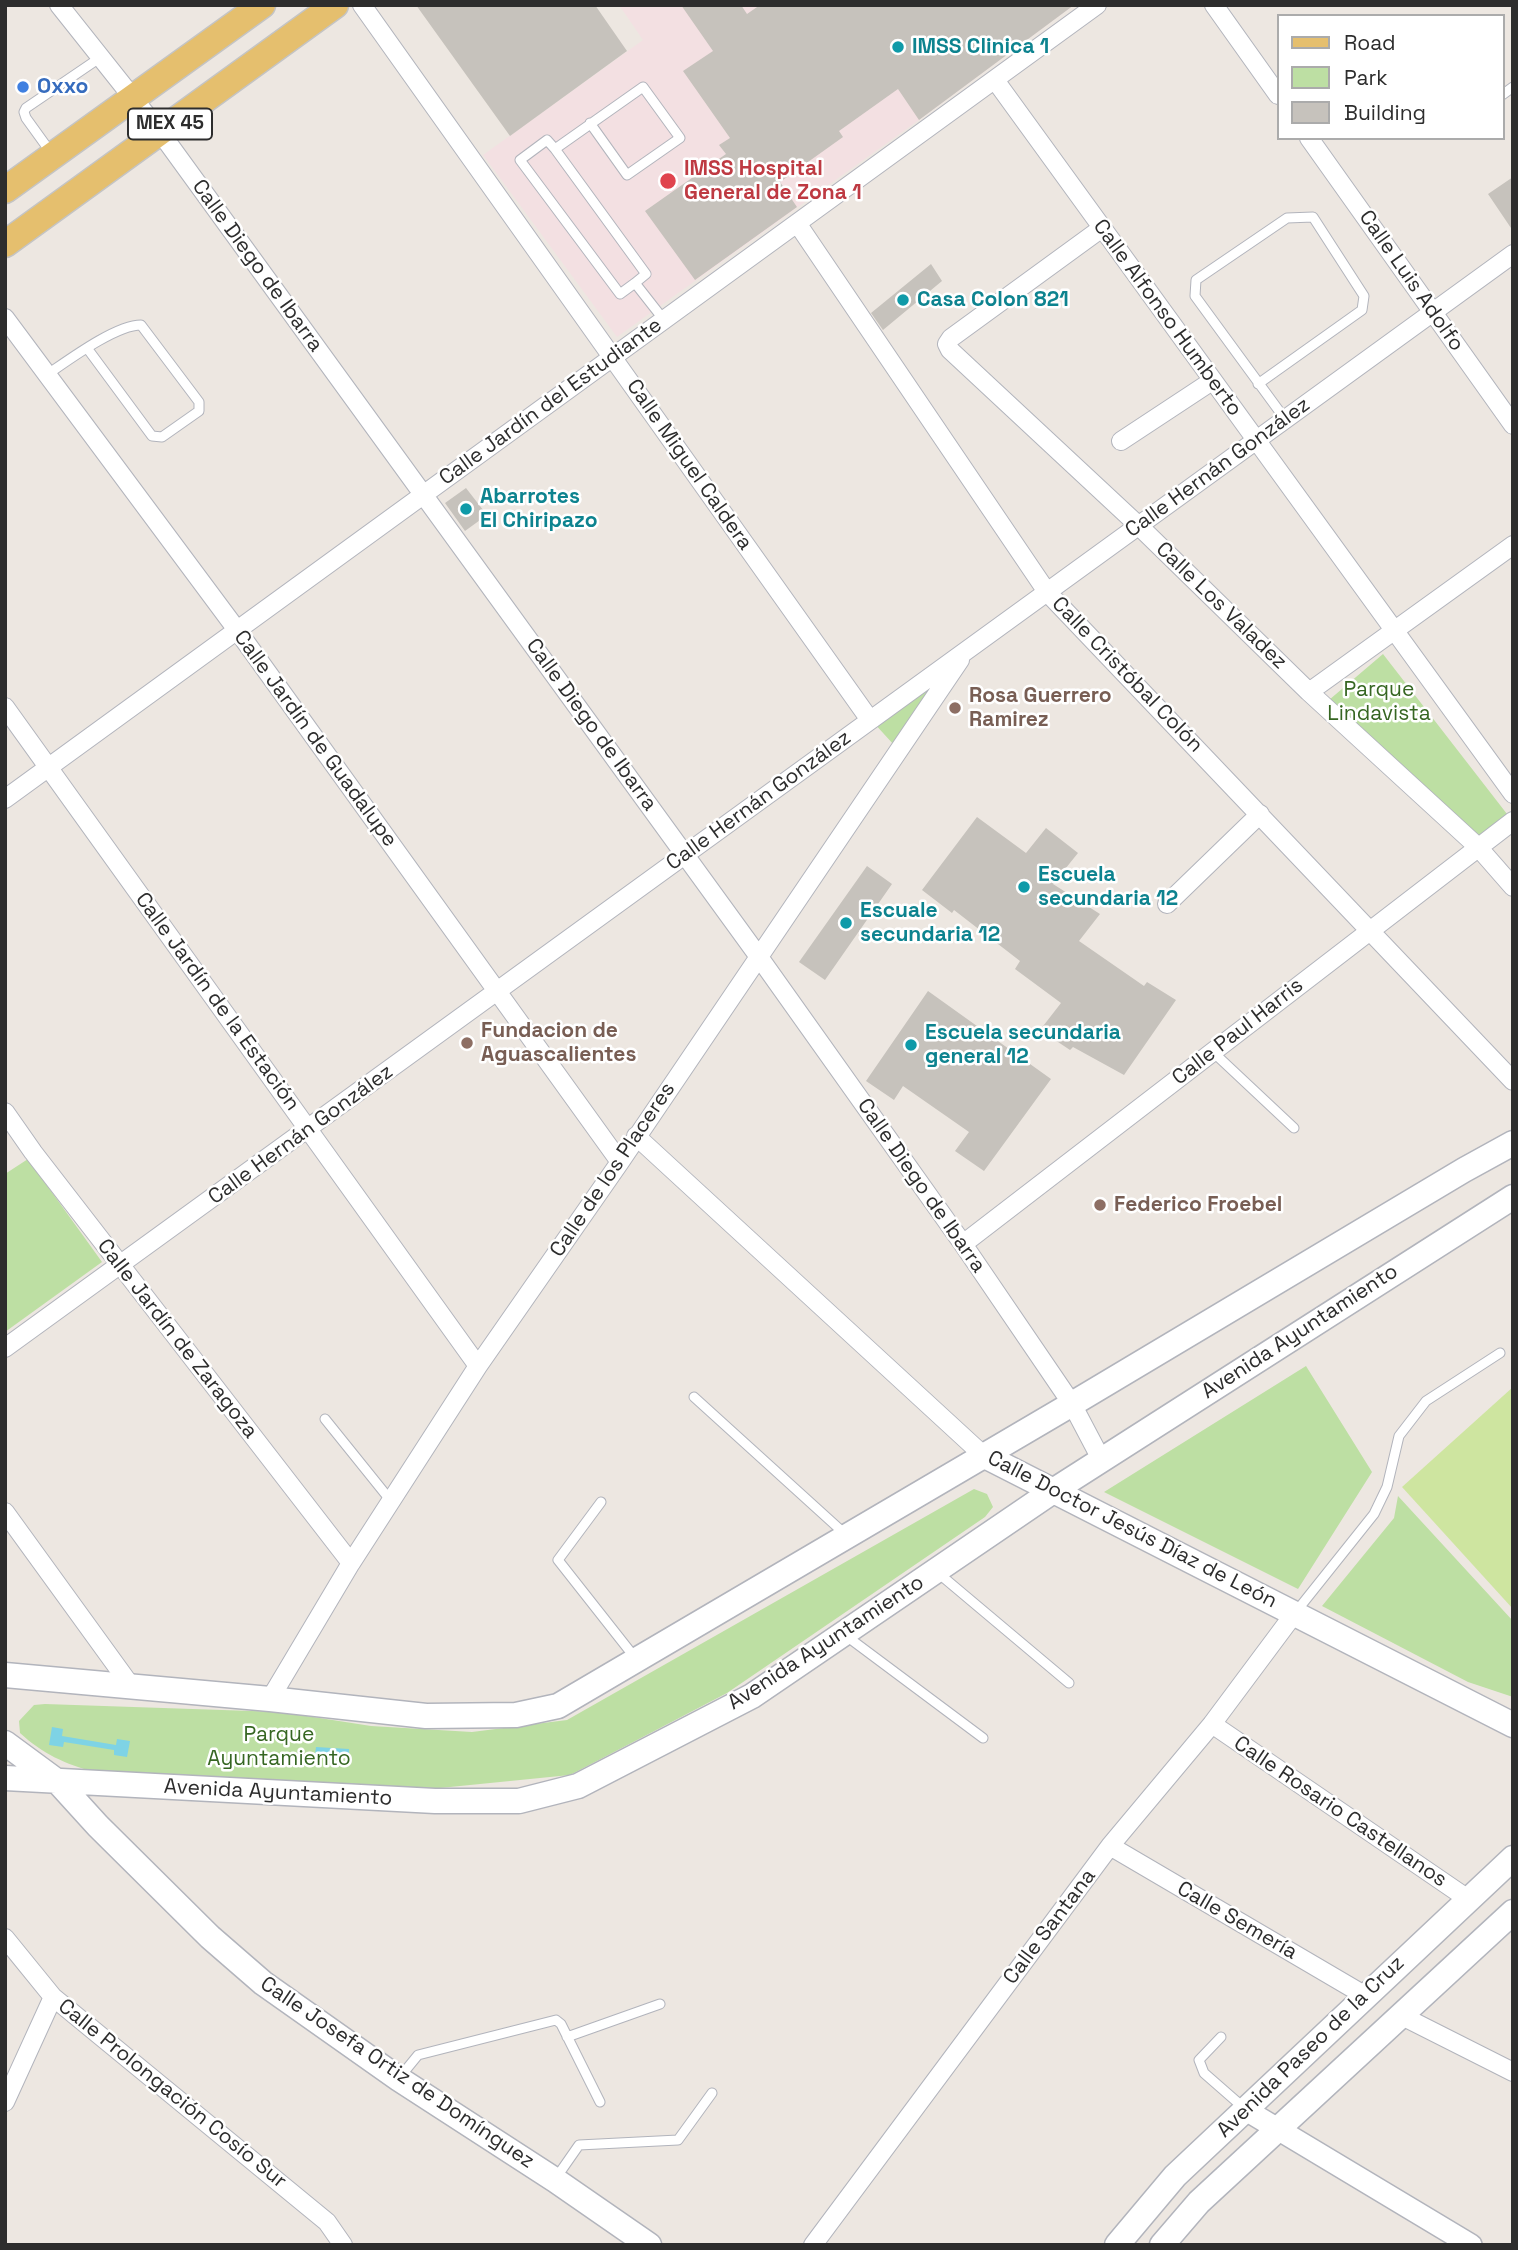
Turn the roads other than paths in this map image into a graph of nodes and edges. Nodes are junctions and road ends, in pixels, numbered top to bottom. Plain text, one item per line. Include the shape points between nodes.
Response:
1 (58, 5) edge
2 (262, 5) edge
3 (335, 5) edge
4 (362, 5) edge
5 (1097, 5) edge
6 (1214, 5) edge
7 (101, 57) junction
8 (995, 80) junction
9 (1276, 92) edge
10 (134, 97) junction
11 (590, 123) junction
12 (160, 132) junction
13 (1310, 140) edge
14 (555, 149) junction
15 (53, 156) junction
16 (5, 190) edge
17 (797, 223) junction
18 (1102, 228) junction
19 (5, 243) edge
20 (1513, 254) edge
21 (635, 283) junction
22 (1433, 312) junction
23 (5, 318) edge
24 (664, 320) junction
25 (87, 348) junction
26 (612, 358) junction
27 (48, 374) junction
28 (1212, 381) junction
29 (1258, 384) junction
30 (1285, 419) junction
31 (1513, 425) edge
32 (1255, 440) junction
33 (1121, 441) dead end
34 (423, 495) junction
35 (1139, 526) junction
36 (1513, 545) edge
37 (1047, 592) junction
38 (237, 630) junction
39 (1393, 631) junction
40 (968, 649) junction
41 (1309, 692) junction
42 (5, 707) edge
43 (870, 720) junction
44 (48, 767) junction
45 (1513, 794) edge
46 (5, 799) edge
47 (1260, 814) junction
48 (1513, 821) edge
49 (1478, 847) junction
50 (685, 855) junction
51 (1513, 887) edge
52 (1167, 904) dead end
53 (1370, 930) junction
54 (759, 957) junction
55 (497, 992) junction
56 (1213, 1052) junction
57 (1513, 1081) edge
58 (5, 1112) edge
59 (1294, 1128) dead end
60 (309, 1130) junction
61 (636, 1136) junction
62 (1513, 1143) edge
63 (620, 1162) junction
64 (1513, 1197) edge
65 (963, 1244) junction
66 (120, 1265) junction
67 (5, 1348) edge
68 (1500, 1353) dead end
69 (478, 1366) junction
70 (694, 1397) dead end
71 (1072, 1404) junction
72 (325, 1419) dead end
73 (983, 1455) junction
74 (1101, 1460) junction
75 (1053, 1491) junction
76 (391, 1501) junction
77 (601, 1502) dead end
78 (5, 1512) edge
79 (846, 1536) junction
80 (351, 1563) junction
81 (936, 1571) junction
82 (1294, 1614) junction
83 (843, 1633) junction
84 (636, 1660) junction
85 (5, 1675) edge
86 (1069, 1683) dead end
87 (131, 1686) junction
88 (270, 1699) junction
89 (1212, 1724) junction
90 (1513, 1725) edge
91 (984, 1738) dead end
92 (5, 1743) edge
93 (5, 1778) edge
94 (58, 1782) junction
95 (1110, 1846) junction
96 (1513, 1858) edge
97 (1468, 1899) junction
98 (1509, 1920) edge
99 (5, 1938) edge
100 (1364, 1995) junction
101 (54, 1997) junction
102 (660, 2004) dead end
103 (1400, 2015) junction
104 (567, 2037) junction
105 (1221, 2037) dead end
106 (1513, 2072) edge
107 (399, 2079) junction
108 (712, 2093) dead end
109 (5, 2102) edge
110 (600, 2102) dead end
111 (1247, 2110) junction
112 (1277, 2129) junction
113 (560, 2172) junction
114 (344, 2245) edge
115 (649, 2245) edge
116 (813, 2245) edge
117 (1117, 2245) edge
118 (1162, 2245) edge
119 (1471, 2245) edge

1 - 7 street, Calle Diego de Ibarra
2 - 10 main road, MEX 45
3 - 12 main road, MEX 45
4 - 26 street, Calle Miguel Caldera
5 - 8 street, Calle Jardín del Estudiante
6 - 9 street
7 - 10 street, Calle Diego de Ibarra
7 - 15 lane via 24,112
8 - 17 street, Calle Jardín del Estudiante
8 - 18 street, Calle Alfonso Humberto
10 - 12 street, Calle Diego de Ibarra
10 - 15 main road, MEX 45
11 - 11 lane via 643,87 680,138 627,175
11 - 14 lane
12 - 19 main road, MEX 45
12 - 34 street, Calle Diego de Ibarra
13 - 22 street, Calle Luis Adolfo
14 - 21 lane via 646,274
14 - 21 lane via 547,140 520,160 620,294
15 - 16 main road, MEX 45
17 - 24 street, Calle Jardín del Estudiante
17 - 37 street, Calle Cristóbal Colón
18 - 28 street, Calle Alfonso Humberto
18 - 35 street, Calle Los Valadez via 947,344
20 - 22 street, Calle Hernán González
21 - 24 lane
22 - 30 street, Calle Hernán González
22 - 31 street, Calle Luis Adolfo
23 - 27 street, Calle Jardín de Guadalupe
24 - 26 street, Calle Jardín del Estudiante
25 - 25 lane via 152,436 162,437 199,411 199,402 141,325 131,325
25 - 27 lane
26 - 34 street, Calle Jardín del Estudiante
26 - 43 street, Calle Miguel Caldera
27 - 38 street, Calle Jardín de Guadalupe
28 - 32 street, Calle Alfonso Humberto
28 - 33 street
29 - 29 lane via 1195,296 1196,280 1287,218 1313,217 1364,296 1362,310
29 - 30 lane
30 - 32 street, Calle Hernán González
32 - 35 street, Calle Hernán González
32 - 39 street, Calle Alfonso Humberto
34 - 38 street, Calle Jardín del Estudiante
34 - 50 street, Calle Diego de Ibarra
35 - 37 street, Calle Hernán González
35 - 41 street, Calle Los Valadez
36 - 39 street
37 - 40 street, Calle Hernán González
37 - 47 street, Calle Cristóbal Colón
38 - 44 street, Calle Jardín del Estudiante
38 - 55 street, Calle Jardín de Guadalupe
39 - 41 street
39 - 45 street, Calle Alfonso Humberto
40 - 43 street, Calle Hernán González
40 - 54 street, Calle de los Placeres
41 - 49 street, Calle Los Valadez
42 - 44 street, Calle Jardín de la Estación
43 - 50 street, Calle Hernán González
44 - 46 street, Calle Jardín del Estudiante
44 - 60 street, Calle Jardín de la Estación
47 - 52 street
47 - 53 street, Calle Cristóbal Colón
48 - 49 street, Calle Paul Harris
49 - 51 street, Calle Los Valadez
49 - 53 street, Calle Paul Harris
50 - 54 street, Calle Diego de Ibarra
50 - 55 street, Calle Hernán González
53 - 56 street, Calle Paul Harris
53 - 57 street, Calle Cristóbal Colón
54 - 61 street, Calle de los Placeres
54 - 65 street, Calle Diego de Ibarra
55 - 60 street, Calle Hernán González
55 - 63 street, Calle Jardín de Guadalupe
56 - 59 lane
56 - 65 street, Calle Paul Harris
58 - 66 street, Calle Jardín de Zaragoza
60 - 66 street, Calle Hernán González
60 - 69 street, Calle Jardín de la Estación
61 - 63 street, Calle de los Placeres
61 - 73 street, Calle Doctor Jesús Díaz de León
62 - 71 main road
63 - 69 street, Calle de los Placeres
64 - 74 main road, Avenida Ayuntamiento
65 - 71 street, Calle Diego de Ibarra
66 - 67 street, Calle Hernán González
66 - 80 street, Calle Jardín de Zaragoza
68 - 82 lane via 1426,1401 1399,1436 1387,1487 1374,1514
69 - 76 street, Calle de los Placeres
70 - 79 lane
71 - 73 main road
71 - 74 street, Calle Diego de Ibarra
72 - 76 lane
73 - 75 main road, Calle Doctor Jesús Díaz de León
73 - 79 main road
74 - 75 main road, Avenida Ayuntamiento
75 - 81 main road, Avenida Ayuntamiento
75 - 82 main road, Calle Doctor Jesús Díaz de León
76 - 80 street, Calle de los Placeres
77 - 84 lane via 558,1560
78 - 87 street
79 - 84 main road
80 - 88 street, Calle de los Placeres
81 - 83 main road, Avenida Ayuntamiento
81 - 86 lane
82 - 89 street, Calle Santana
82 - 90 main road, Calle Doctor Jesús Díaz de León
83 - 91 lane
83 - 94 main road, Avenida Ayuntamiento via 752,1696 578,1786 519,1801
84 - 88 main road via 558,1706 516,1715 426,1716
85 - 87 main road
87 - 88 main road
89 - 95 street, Calle Santana
89 - 97 street, Calle Rosario Castellanos
92 - 94 main road, Calle Josefa Ortiz de Domínguez
93 - 94 main road, Avenida Ayuntamiento
94 - 107 main road, Calle Josefa Ortiz de Domínguez via 227,1952 300,2011
95 - 100 street, Calle Semería
95 - 116 street, Calle Santana
96 - 97 main road, Avenida Paseo de la Cruz
97 - 100 main road, Avenida Paseo de la Cruz
98 - 103 main road, Avenida Paseo de la Cruz
99 - 101 street, Calle Prolongación Cosío Sur
100 - 111 main road, Avenida Paseo de la Cruz
101 - 109 street
101 - 114 street, Calle Prolongación Cosío Sur via 327,2222
102 - 104 lane
103 - 106 street
103 - 112 main road, Avenida Paseo de la Cruz
104 - 107 lane via 556,2020 548,2020 418,2055
104 - 110 lane
105 - 111 lane via 1199,2060 1200,2066
107 - 113 main road, Calle Josefa Ortiz de Domínguez
108 - 113 lane via 678,2140 579,2145
111 - 112 street
111 - 117 main road, Avenida Paseo de la Cruz via 1175,2176
112 - 118 main road, Avenida Paseo de la Cruz via 1199,2202
112 - 119 street
113 - 115 main road, Calle Josefa Ortiz de Domínguez

